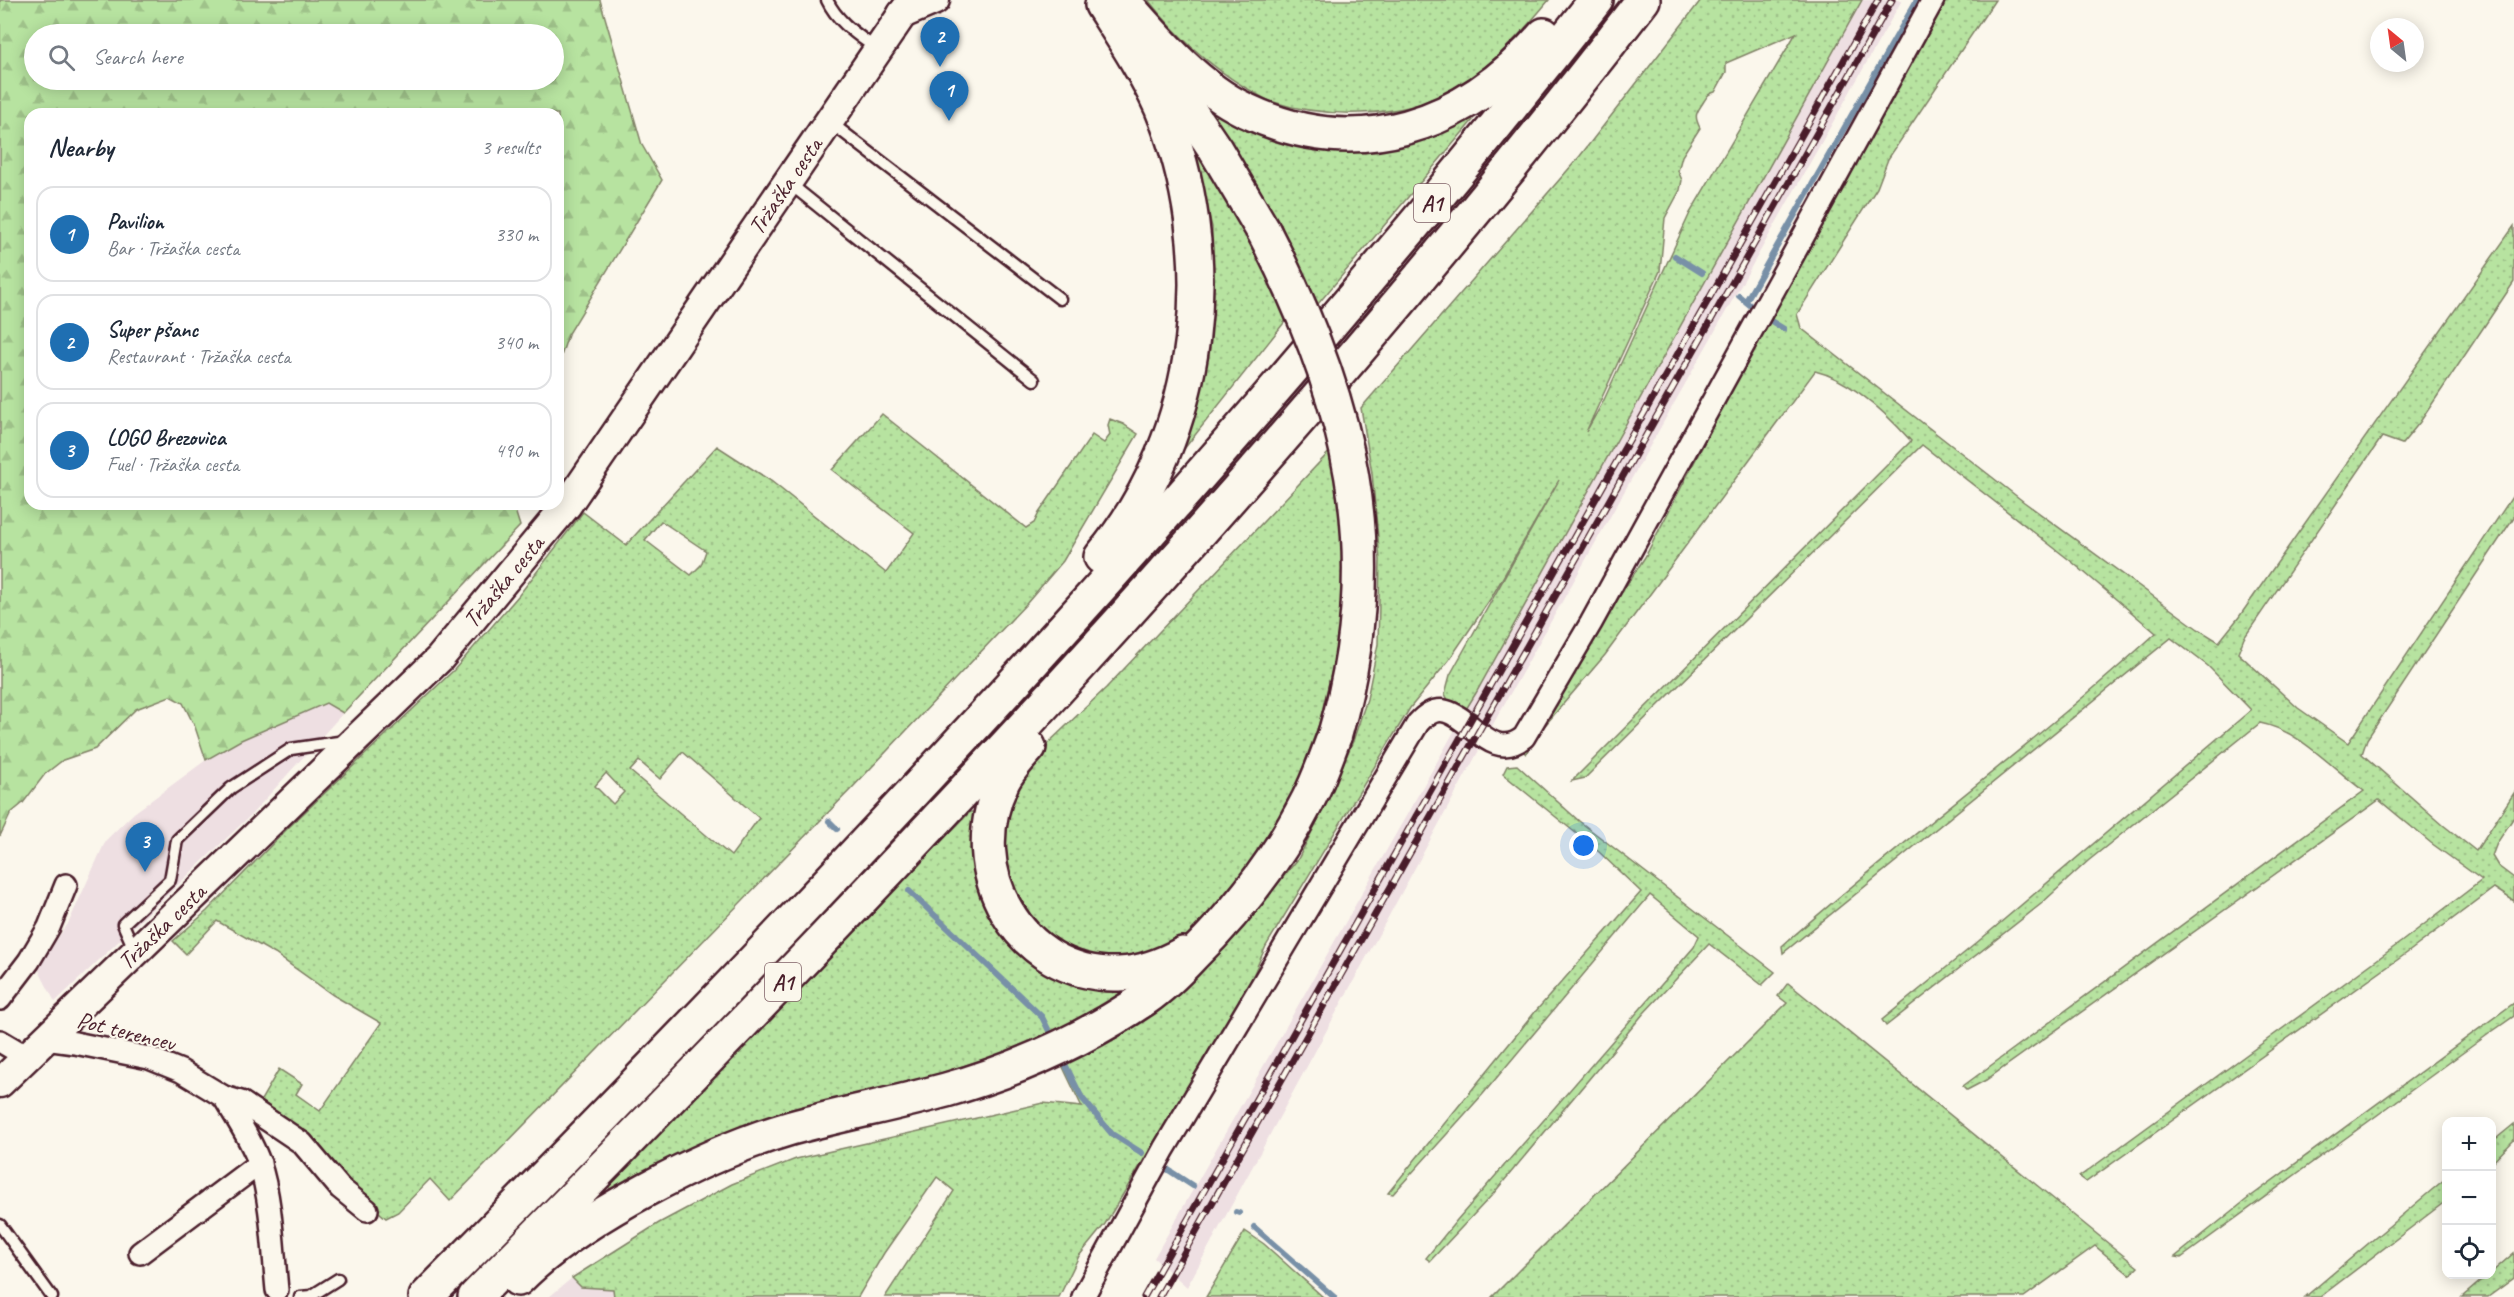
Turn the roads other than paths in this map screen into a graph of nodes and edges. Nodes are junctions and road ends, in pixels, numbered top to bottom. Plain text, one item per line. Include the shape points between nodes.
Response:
1 (827, 0) edge
2 (935, 0) edge
3 (1575, 0) edge
4 (1596, 0) edge
5 (1643, 0) edge
6 (1933, 0) edge
7 (1111, 2) edge
8 (907, 7) edge
9 (878, 50) junction
10 (830, 121) junction
11 (789, 183) junction
12 (1060, 299) dead end
13 (1034, 380) dead end
14 (564, 510) edge
15 (564, 510) edge
16 (1041, 653) junction
17 (1084, 659) junction
18 (357, 739) junction
19 (66, 885) dead end
20 (1220, 929) junction
21 (135, 951) junction
22 (0, 999) edge
23 (0, 1041) edge
24 (36, 1048) junction
25 (0, 1083) edge
26 (224, 1097) junction
27 (260, 1163) junction
28 (367, 1210) dead end
29 (0, 1225) edge
30 (140, 1254) dead end
31 (338, 1279) dead end
32 (282, 1295) edge
33 (52, 1297) edge
34 (300, 1297) edge
35 (426, 1297) edge
36 (474, 1297) edge
37 (500, 1297) edge
38 (1083, 1297) edge

1 - 9 lane via 833,13 850,30
2 - 8 main road
3 - 7 highway via 1526,56 1473,100 1423,122 1370,134 1338,135 1286,126 1245,110 1222,96
4 - 16 highway, A1 via 1356,294
5 - 17 highway, A1 via 1389,312
6 - 38 street via 1591,623 1524,737 1508,746 1491,742 1445,710 1426,714 1418,723 1164,1149
7 - 16 highway via 1153,91 1179,163 1193,227 1197,274 1194,323 1180,405 1154,476 1117,538 1053,615
7 - 20 highway, bridge via 1215,149 1264,232 1321,357 1342,422 1355,490 1360,609 1351,677 1335,734 1309,799 1281,849
8 - 9 main road, Tržaška cesta
9 - 10 main road, Tržaška cesta
10 - 11 main road, Tržaška cesta
10 - 12 lane
11 - 13 lane
11 - 14 main road, Tržaška cesta
15 - 18 main road, Tržaška cesta via 440,658
16 - 35 highway, A1 via 836,874
17 - 20 highway via 1066,704 1014,763 995,799 987,839 988,861 1001,903 1026,938 1043,952 1101,974 1161,966
17 - 36 highway, A1 via 725,1044
18 - 21 main road, Tržaška cesta
18 - 21 lane via 291,749 231,788 192,825 177,840 170,880 123,924
19 - 22 street via 50,927
20 - 37 highway via 1147,997 1055,1050 948,1090 726,1149 601,1217 524,1273
21 - 24 main road, Tržaška cesta
23 - 24 street
24 - 25 main road, Tržaška cesta
24 - 26 street, Pot terencev via 75,1042 149,1058 181,1071
26 - 27 street, Pot terencev
26 - 28 street, Pot terencev via 241,1102 302,1143 340,1188
27 - 30 street
27 - 32 street, Pot terencev
29 - 33 lane
31 - 34 lane via 311,1296

